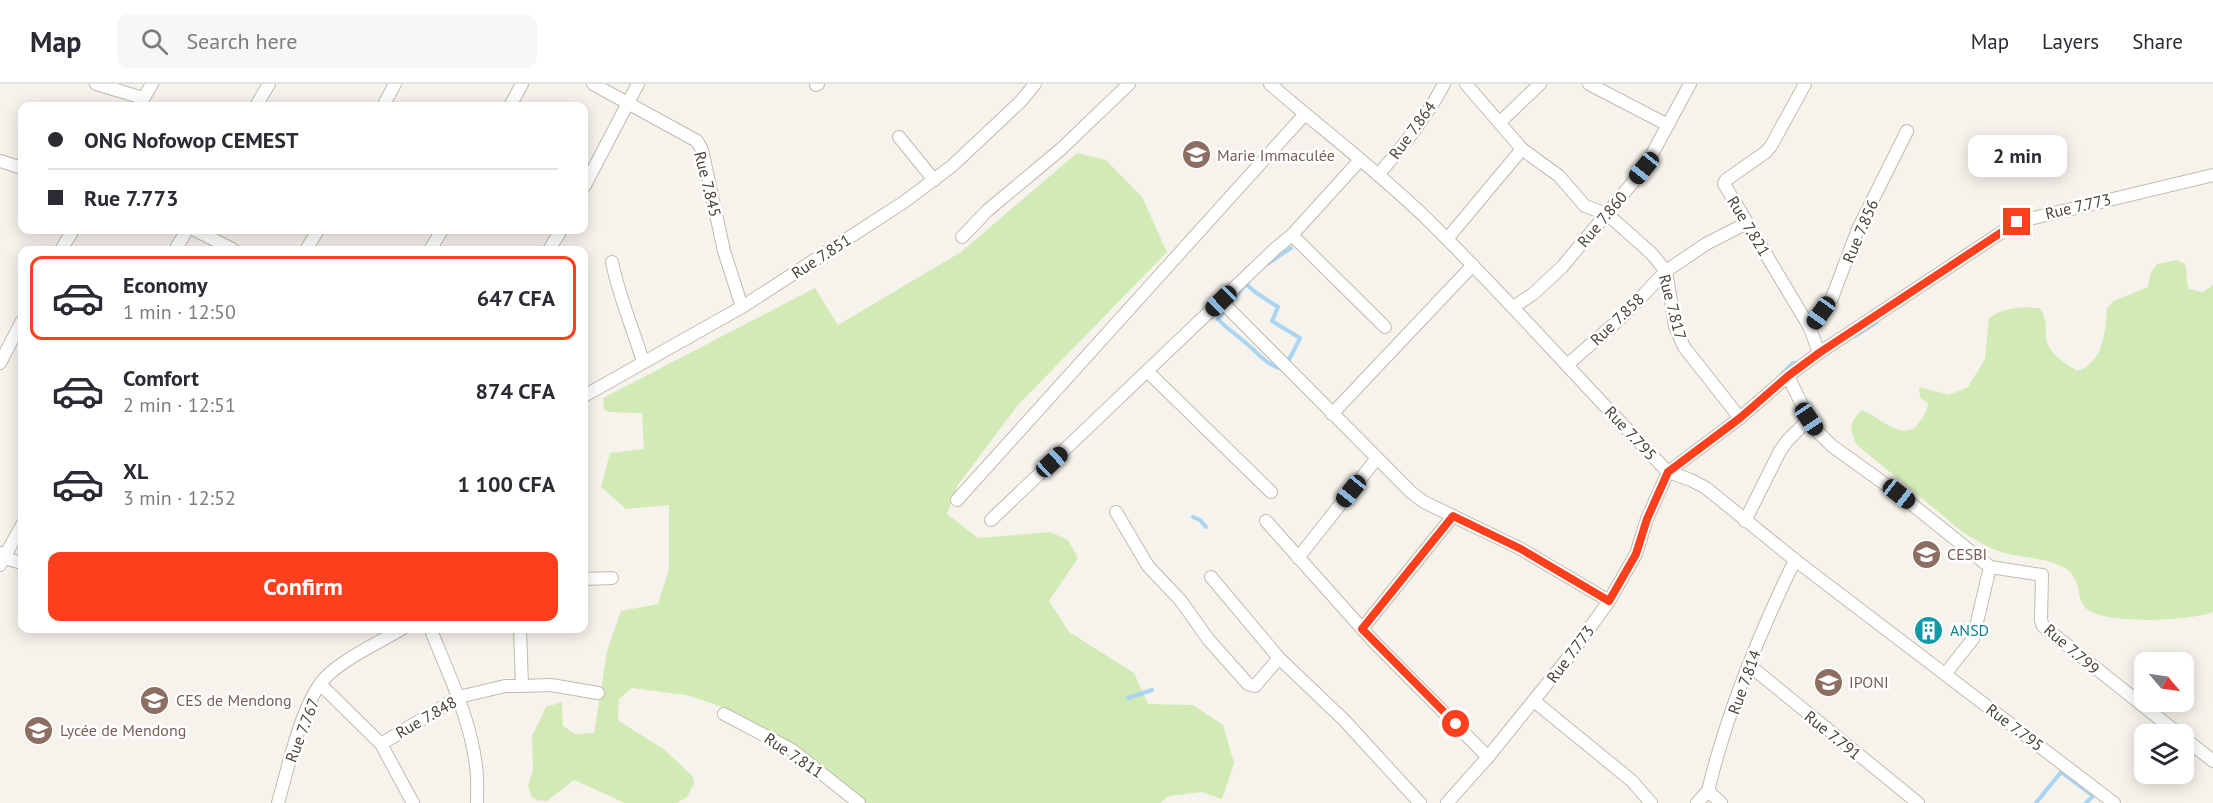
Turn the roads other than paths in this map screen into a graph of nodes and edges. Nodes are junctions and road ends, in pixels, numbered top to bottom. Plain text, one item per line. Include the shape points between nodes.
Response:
1 (96, 84) edge
2 (152, 84) edge
3 (269, 84) edge
4 (395, 84) edge
5 (522, 84) edge
6 (593, 84) edge
7 (638, 84) edge
8 (1035, 84) edge
9 (1129, 84) edge
10 (1270, 84) edge
11 (1443, 84) edge
12 (1466, 84) edge
13 (1540, 84) edge
14 (1589, 84) edge
15 (1690, 84) edge
16 (1805, 84) edge
17 (1284, 88) edge
18 (141, 102) edge
19 (258, 102) edge
20 (384, 102) edge
21 (512, 102) edge
22 (628, 103) junction
23 (1305, 114) junction
24 (1500, 122) junction
25 (1668, 125) junction
26 (1907, 131) dead end
27 (899, 137) dead end
28 (1522, 149) junction
29 (1360, 160) junction
30 (0, 161) edge
31 (18, 167) edge
32 (1378, 175) junction
33 (2213, 175) edge
34 (588, 179) edge
35 (934, 180) junction
36 (1607, 214) junction
37 (1747, 223) junction
38 (203, 234) edge
39 (1292, 235) junction
40 (962, 237) dead end
41 (1447, 239) junction
42 (226, 246) edge
43 (612, 262) dead end
44 (1473, 265) junction
45 (1666, 271) junction
46 (1221, 301) junction
47 (742, 307) junction
48 (1512, 307) junction
49 (1385, 327) dead end
50 (1810, 328) junction
51 (18, 329) edge
52 (1819, 353) junction
53 (643, 362) junction
54 (0, 363) edge
55 (1567, 365) junction
56 (1148, 372) junction
57 (1788, 376) junction
58 (588, 394) edge
59 (1332, 414) junction
60 (1740, 418) junction
61 (1809, 419) junction
62 (1377, 458) junction
63 (1668, 472) junction
64 (1271, 492) dead end
65 (957, 500) dead end
66 (1116, 512) dead end
67 (1453, 516) junction
68 (991, 520) dead end
69 (1266, 521) dead end
70 (1745, 521) junction
71 (18, 531) edge
72 (1, 558) edge
73 (1298, 558) junction
74 (1795, 560) junction
75 (18, 562) edge
76 (1990, 567) junction
77 (1211, 577) dead end
78 (612, 578) dead end
79 (588, 579) edge
80 (1609, 601) junction
81 (1362, 629) junction
82 (395, 633) edge
83 (432, 633) edge
84 (520, 633) edge
85 (1279, 658) junction
86 (1749, 665) junction
87 (1946, 674) junction
88 (321, 685) junction
89 (522, 686) junction
90 (598, 693) dead end
91 (459, 697) junction
92 (1534, 701) junction
93 (724, 714) dead end
94 (2166, 724) edge
95 (381, 744) junction
96 (2194, 746) edge
97 (1488, 757) junction
98 (2213, 761) edge
99 (1708, 791) junction
100 (278, 803) edge
101 (413, 803) edge
102 (477, 803) edge
103 (859, 803) edge
104 (1420, 803) edge
105 (1447, 803) edge
106 (1651, 803) edge
107 (1697, 803) edge
108 (1721, 803) edge
109 (1918, 803) edge
110 (2114, 803) edge

1 - 18 street
2 - 18 street
3 - 19 street
4 - 20 street
5 - 21 street
6 - 22 street, Rue 7.845
7 - 22 street
8 - 35 street, Rue 7.851 via 990,131
9 - 40 street
10 - 17 street, Rue 7.795
11 - 32 street, Rue 7.864 via 1410,138
12 - 24 street, Rue 7.817
13 - 24 street
14 - 25 street
15 - 25 street, Rue 7.860
16 - 37 street, Rue 7.821 via 1771,146 1724,184
17 - 23 street, Rue 7.795
22 - 34 street
22 - 47 street, Rue 7.845 via 697,141
23 - 29 street, Rue 7.795
23 - 65 street
24 - 28 street, Rue 7.817
25 - 36 street, Rue 7.860 via 1644,168
26 - 50 street, Rue 7.856 via 1858,230 1832,298
27 - 35 street
28 - 36 street, Rue 7.817 via 1559,176 1585,206
28 - 41 street
29 - 32 street, Rue 7.795
29 - 39 street
30 - 31 street
32 - 41 street, Rue 7.795
33 - 52 street, Rue 7.773 via 2017,222
35 - 47 street, Rue 7.851
36 - 45 street, Rue 7.817
36 - 48 street, Rue 7.860 via 1562,267
37 - 45 street, Rue 7.858
37 - 50 street, Rue 7.821
38 - 42 street
39 - 46 street
39 - 49 street
41 - 44 street, Rue 7.795
43 - 53 street via 617,289
44 - 48 street, Rue 7.795
44 - 59 street
45 - 55 street, Rue 7.858 via 1622,317
45 - 60 street, Rue 7.817 via 1675,326 1684,347
46 - 56 street
46 - 59 street
47 - 53 street, Rue 7.851
48 - 55 street, Rue 7.795
50 - 52 street, Rue 7.821
51 - 54 street
52 - 57 street, Rue 7.773
53 - 58 street, Rue 7.851
55 - 63 street, Rue 7.795
56 - 64 street
56 - 68 street
57 - 60 street, Rue 7.773
57 - 61 street, Rue 7.799
59 - 62 street
60 - 63 street, Rue 7.773
61 - 70 street via 1780,451
61 - 76 street, Rue 7.799 via 1832,446
62 - 67 street via 1412,493
62 - 73 street
63 - 70 street, Rue 7.795 via 1706,488
63 - 80 street, Rue 7.773 via 1636,554
66 - 85 street via 1148,566 1248,684 1255,686
67 - 80 street via 1521,549
67 - 81 street
69 - 73 street
70 - 74 street, Rue 7.795
71 - 72 street
72 - 75 street
73 - 81 street
74 - 86 street, Rue 7.814
74 - 87 street, Rue 7.795
76 - 87 street via 1973,639
76 - 94 street, Rue 7.799 via 2042,575 2043,626
77 - 85 street
78 - 79 street
80 - 92 street, Rue 7.773
81 - 97 street
82 - 88 street, Rue 7.767 via 343,664
83 - 91 street
84 - 89 street
85 - 104 street via 1344,720
86 - 99 street, Rue 7.814
86 - 109 street, Rue 7.791
87 - 110 street, Rue 7.795
88 - 95 street
88 - 100 street, Rue 7.767 via 296,740
89 - 90 street, Rue 7.848 via 551,685
89 - 91 street, Rue 7.848
91 - 95 street, Rue 7.848
91 - 102 street via 476,765
92 - 97 street, Rue 7.773
92 - 106 street via 1632,781
93 - 103 street, Rue 7.811 via 792,750
95 - 101 street
96 - 98 street
97 - 105 street, Rue 7.773
99 - 107 street
99 - 108 street

